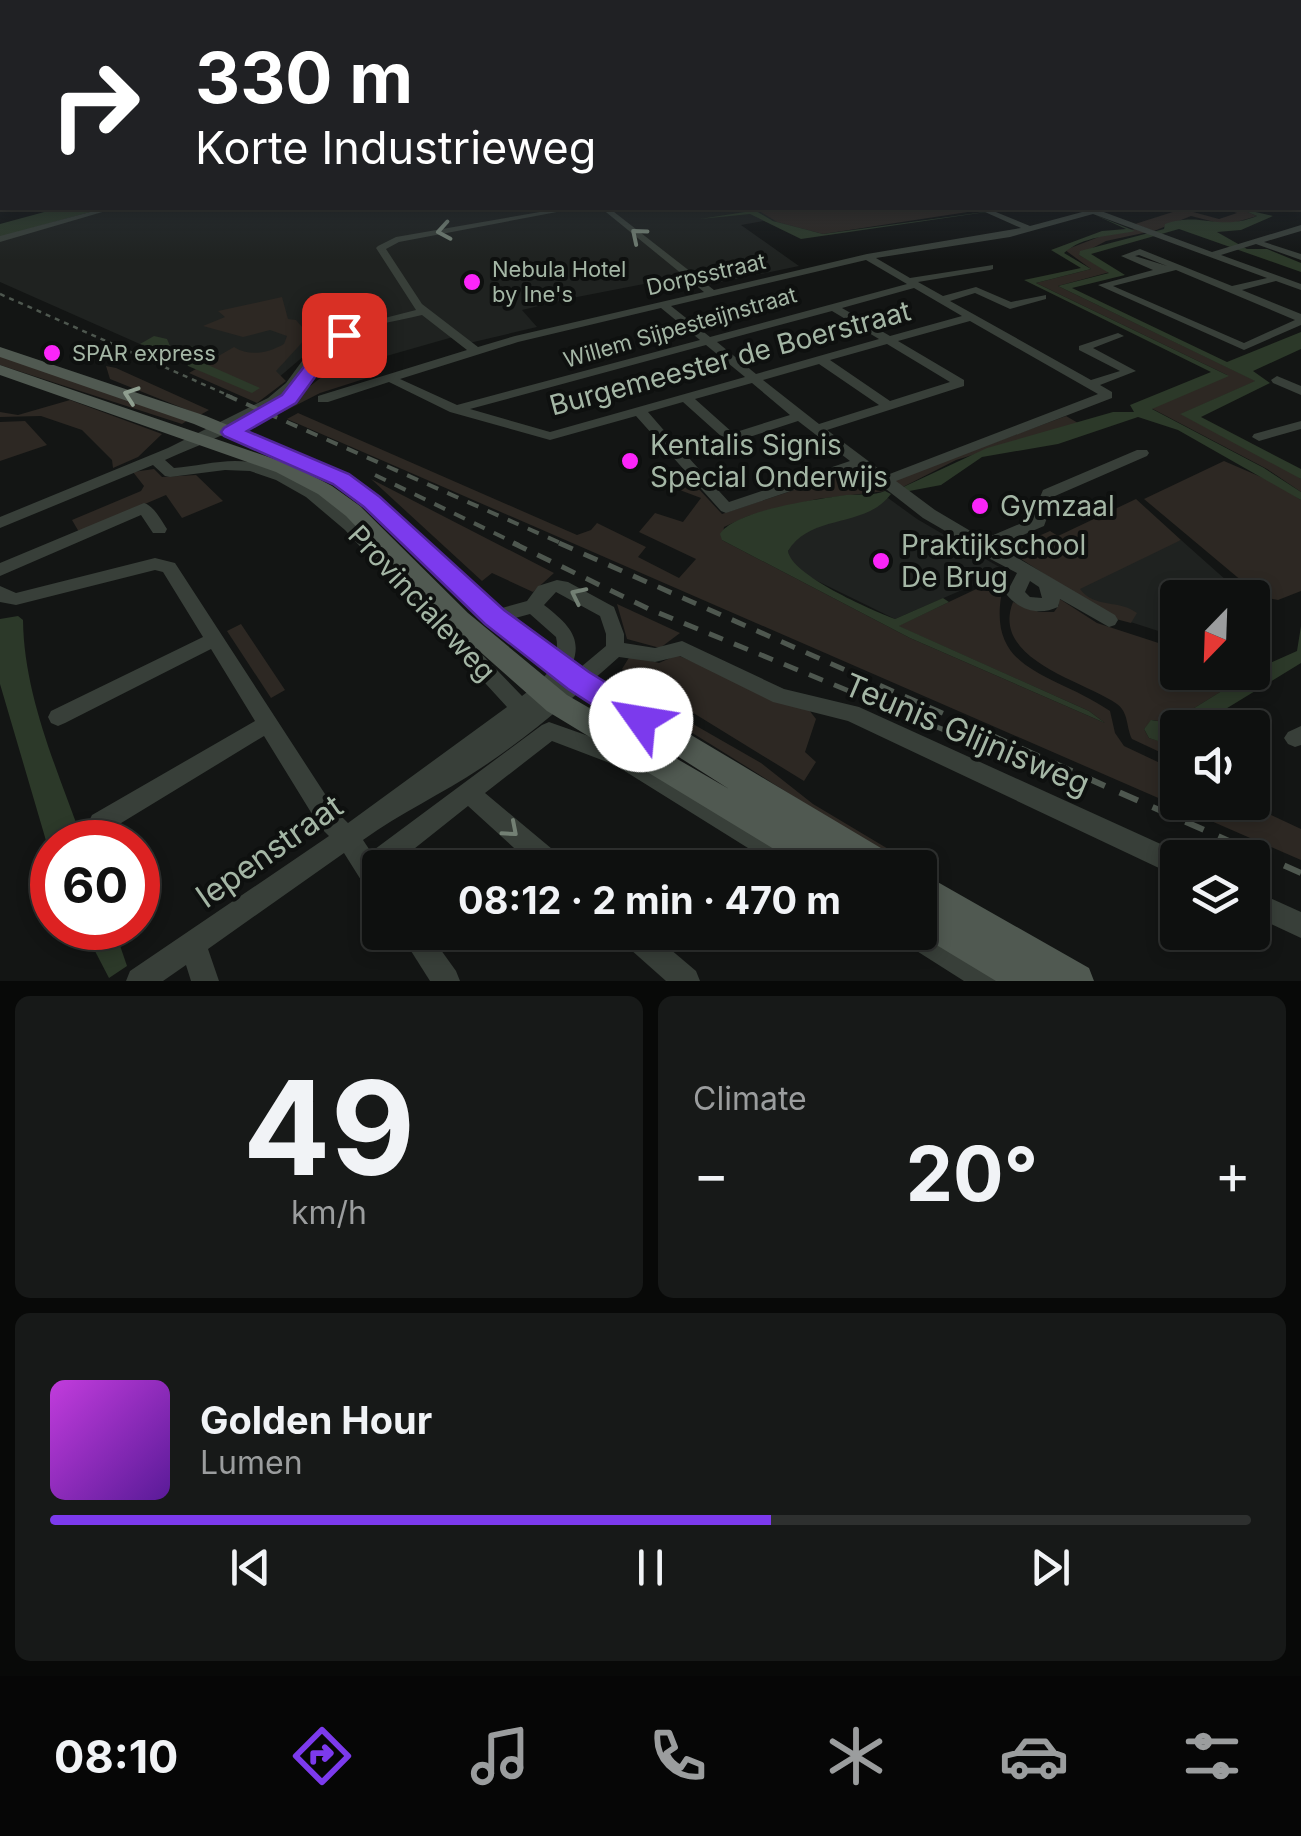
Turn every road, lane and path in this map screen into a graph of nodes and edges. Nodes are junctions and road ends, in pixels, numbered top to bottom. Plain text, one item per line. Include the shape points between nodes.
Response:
1 (105, 210) edge
2 (564, 210) edge
3 (607, 210) edge
4 (984, 210) edge
5 (1094, 210) edge
6 (1100, 210) edge
7 (1030, 228) junction
8 (1301, 228) edge
9 (0, 239) edge
10 (1259, 243) junction
11 (1214, 254) junction
12 (1301, 257) edge
13 (867, 258) junction
14 (990, 267) dead end
15 (1277, 278) junction
16 (911, 283) junction
17 (1301, 286) edge
18 (1230, 290) junction
19 (712, 293) junction
20 (1042, 297) dead end
21 (941, 300) junction
22 (663, 304) junction
23 (832, 306) junction
24 (427, 313) junction
25 (971, 317) junction
26 (1301, 319) edge
27 (1118, 336) dead end
28 (706, 340) junction
29 (890, 341) junction
30 (0, 352) edge
31 (476, 352) junction
32 (822, 360) junction
33 (0, 370) edge
34 (391, 378) junction
35 (754, 379) junction
36 (1277, 380) dead end
37 (1090, 385) junction
38 (1301, 391) edge
39 (322, 399) dead end
40 (687, 399) junction
41 (889, 406) junction
42 (456, 409) junction
43 (640, 412) junction
44 (800, 416) junction
45 (817, 429) junction
46 (1297, 430) edge
47 (217, 436) junction
48 (1259, 437) dead end
49 (731, 438) junction
50 (1142, 453) dead end
51 (679, 455) junction
52 (157, 461) junction
53 (859, 462) junction
54 (883, 481) junction
55 (0, 524) edge
56 (159, 529) dead end
57 (981, 547) junction
58 (0, 570) edge
59 (0, 592) edge
60 (534, 606) junction
61 (494, 617) junction
62 (1109, 620) dead end
63 (215, 638) junction
64 (615, 649) junction
65 (560, 687) junction
66 (58, 718) dead end
67 (269, 724) junction
68 (433, 789) junction
69 (468, 792) junction
70 (386, 810) junction
71 (105, 820) edge
72 (428, 823) junction
73 (346, 836) junction
74 (401, 850) edge
75 (534, 850) edge
76 (774, 850) edge
77 (809, 850) edge
78 (853, 850) edge
79 (1160, 857) edge
80 (362, 860) edge
81 (937, 898) edge
82 (1270, 910) edge
83 (1301, 925) edge
84 (937, 926) edge
85 (193, 944) junction
86 (937, 949) edge
87 (424, 950) edge
88 (651, 950) edge
89 (140, 981) edge
90 (205, 981) edge
91 (446, 981) edge
92 (686, 981) edge
93 (989, 981) edge
94 (1030, 981) edge
95 (1076, 981) edge

1 - 9 street
2 -> 24 street via 384,245
19 -> 3 street
4 - 7 street
5 - 7 street, Dorpsstraat
6 - 11 street
7 - 13 street, Dorpsstraat
8 - 10 street
10 - 11 street
10 - 12 street
11 - 15 street
13 - 16 street
13 - 19 street, Dorpsstraat
14 - 16 street, Willem Sijpesteijnstraat
15 - 17 street
15 - 18 street
16 - 21 street
16 - 23 street, Willem Sijpesteijnstraat
18 - 26 street
18 - 26 street via 1168,269 1103,285 1244,347
19 - 22 street, Dorpsstraat
20 - 21 street via 1010,306 976,290
21 - 25 street
22 - 28 street
22 - 31 street, Dorpsstraat
23 - 28 street, Willem Sijpesteijnstraat
23 - 29 street
24 - 31 street
24 - 47 street via 338,338 295,394
25 - 29 street, Burgemeester de Boerstraat
25 - 37 street
27 - 37 street via 1083,348 1130,371
28 - 35 street
28 - 42 street, Willem Sijpesteijnstraat
29 - 32 street, Burgemeester de Boerstraat
29 - 41 street via 960,382
47 -> 30 main road, Provincialeweg
31 - 34 street, Dorpsstraat
32 - 35 street, Burgemeester de Boerstraat
32 - 41 street
33 - 47 main road, Provincialeweg
34 - 39 street, Dorpsstraat
34 - 42 street, Burgemeester de Boerstraat
35 - 40 street, Burgemeester de Boerstraat
35 - 44 street
36 - 38 street
37 - 54 street via 1108,395
40 - 43 street, Burgemeester de Boerstraat
40 - 49 street
41 - 45 street
42 - 43 street, Burgemeester de Boerstraat via 550,436
43 - 51 street
44 - 45 street
44 - 49 street
45 - 53 street
46 - 48 street
47 - 52 street
47 - 61 main road, Provincialeweg via 341,479
47 - 65 main road, Provincialeweg via 340,500 459,618
49 - 51 street
50 - 57 street via 1048,493 1038,522
51 - 53 street via 726,508
52 - 55 street
52 - 65 street, Provincialeweg via 170,473 257,468 320,499
53 - 54 street
54 - 57 street
56 - 58 street via 144,508
57 - 62 street via 1025,574 1015,594 1026,602 1052,602 1048,588
59 - 63 street via 16,599 164,564
60 - 61 street, Provincialeweg
64 -> 60 street, Provincialeweg via 616,634 601,606 555,585
60 - 65 street via 564,636
61 - 65 main road, Provincialeweg
63 - 66 street
63 - 67 street
64 - 65 street
64 - 79 street, Teunis Glijnisweg via 655,656 682,648 780,696 852,713
65 - 68 street, Iepenstraat
65 - 70 street, Iepenstraat
65 - 77 main road, Provincialeweg
65 - 78 main road, Provincialeweg
67 - 71 street
67 - 73 street via 328,819
68 - 70 street, Iepenstraat
68 - 72 street
69 - 72 street
69 -> 75 street
69 - 76 street via 540,734 557,731 623,758
70 - 73 street, Iepenstraat
72 - 74 street
73 - 80 street
73 - 85 street, Iepenstraat
81 - 95 main road
82 - 83 street
84 - 94 main road
85 - 89 street, Iepenstraat
85 - 90 street
86 - 93 street
87 - 91 street
88 - 92 street

